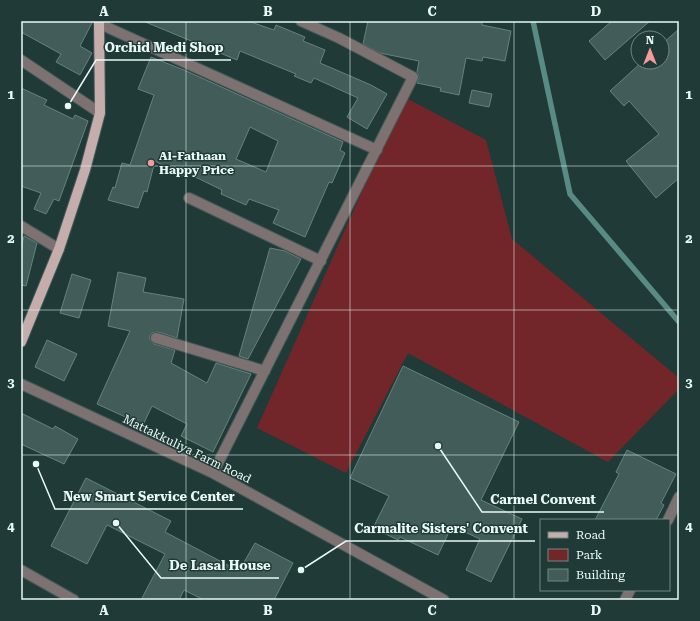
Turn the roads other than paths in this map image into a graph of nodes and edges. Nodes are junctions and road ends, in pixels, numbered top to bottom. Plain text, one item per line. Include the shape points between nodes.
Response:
1 (300, 21) edge
2 (99, 22) edge
3 (21, 60) edge
4 (100, 113) junction
5 (377, 150) junction
6 (189, 198) dead end
7 (21, 226) edge
8 (59, 249) junction
9 (321, 261) junction
10 (156, 338) dead end
11 (21, 342) edge
12 (265, 371) junction
13 (21, 384) edge
14 (213, 473) junction
15 (679, 497) edge
16 (668, 519) edge
17 (21, 570) edge
18 (630, 591) edge
19 (74, 600) edge
20 (444, 600) edge
21 (625, 600) edge

1 - 5 street via 413,77
2 - 4 main road
2 - 5 street
3 - 4 street
4 - 8 main road via 85,170
5 - 9 street
6 - 9 street
7 - 8 street
8 - 11 main road
9 - 12 street
10 - 12 street
12 - 14 street
13 - 14 street, Mattakkuliya Farm Road
14 - 20 street, Mattakkuliya Farm Road
15 - 16 street
17 - 19 street
18 - 21 street

